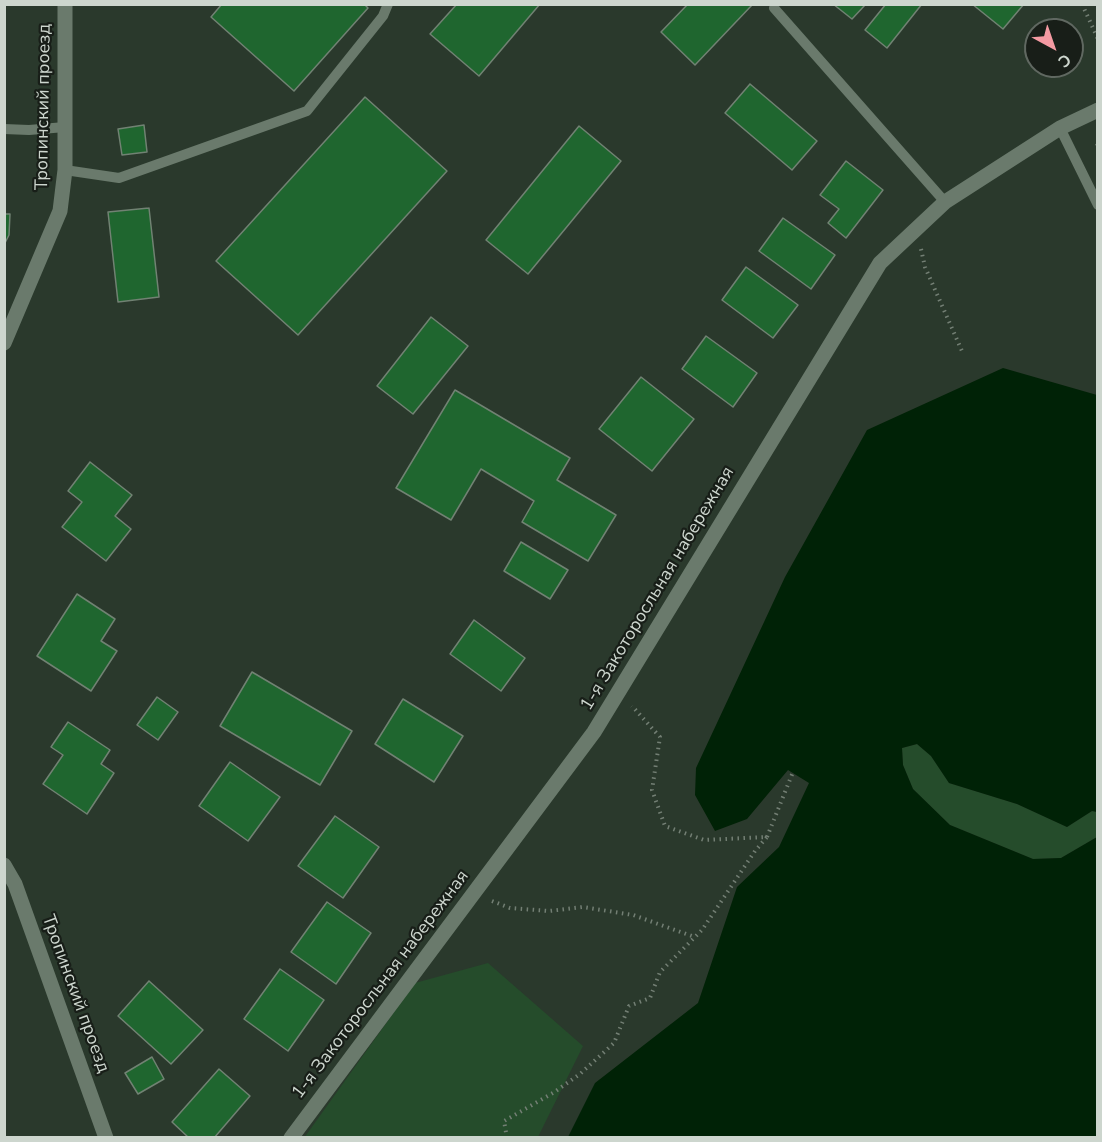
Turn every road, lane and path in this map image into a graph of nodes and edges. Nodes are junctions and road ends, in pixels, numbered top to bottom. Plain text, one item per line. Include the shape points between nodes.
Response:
1 (65, 4) edge
2 (388, 4) edge
3 (1082, 4) edge
4 (774, 8) dead end
5 (1098, 39) edge
6 (1098, 110) edge
7 (65, 127) junction
8 (1060, 128) junction
9 (4, 129) edge
10 (65, 170) junction
11 (945, 202) junction
12 (1098, 205) edge
13 (921, 248) dead end
14 (4, 343) edge
15 (962, 351) dead end
16 (626, 699) dead end
17 (793, 772) dead end
18 (767, 837) junction
19 (4, 864) edge
20 (484, 897) dead end
21 (695, 938) junction
22 (106, 1137) edge
23 (291, 1137) edge
24 (507, 1137) edge

1 - 7 street, Тропинский проезд
2 - 10 lane via 383,16 307,111 118,178
3 - 5 path
4 - 11 lane
6 - 8 street, 1-я Закоторосльная набережная
7 - 9 lane
7 - 10 street, Тропинский проезд
8 - 11 street, 1-я Закоторосльная набережная
8 - 12 lane
10 - 14 street, Тропинский проезд via 60,211
11 - 23 street, 1-я Закоторосльная набережная via 880,263 594,732
13 - 15 path via 925,267
16 - 18 path via 660,737 652,789 665,826 704,840
17 - 18 path
18 - 21 path
19 - 22 street, Тропинский проезд via 15,884
20 - 21 path via 510,908 549,911 583,907 633,915
21 - 24 path via 660,972 650,998 629,1006 614,1043 580,1074 504,1121

